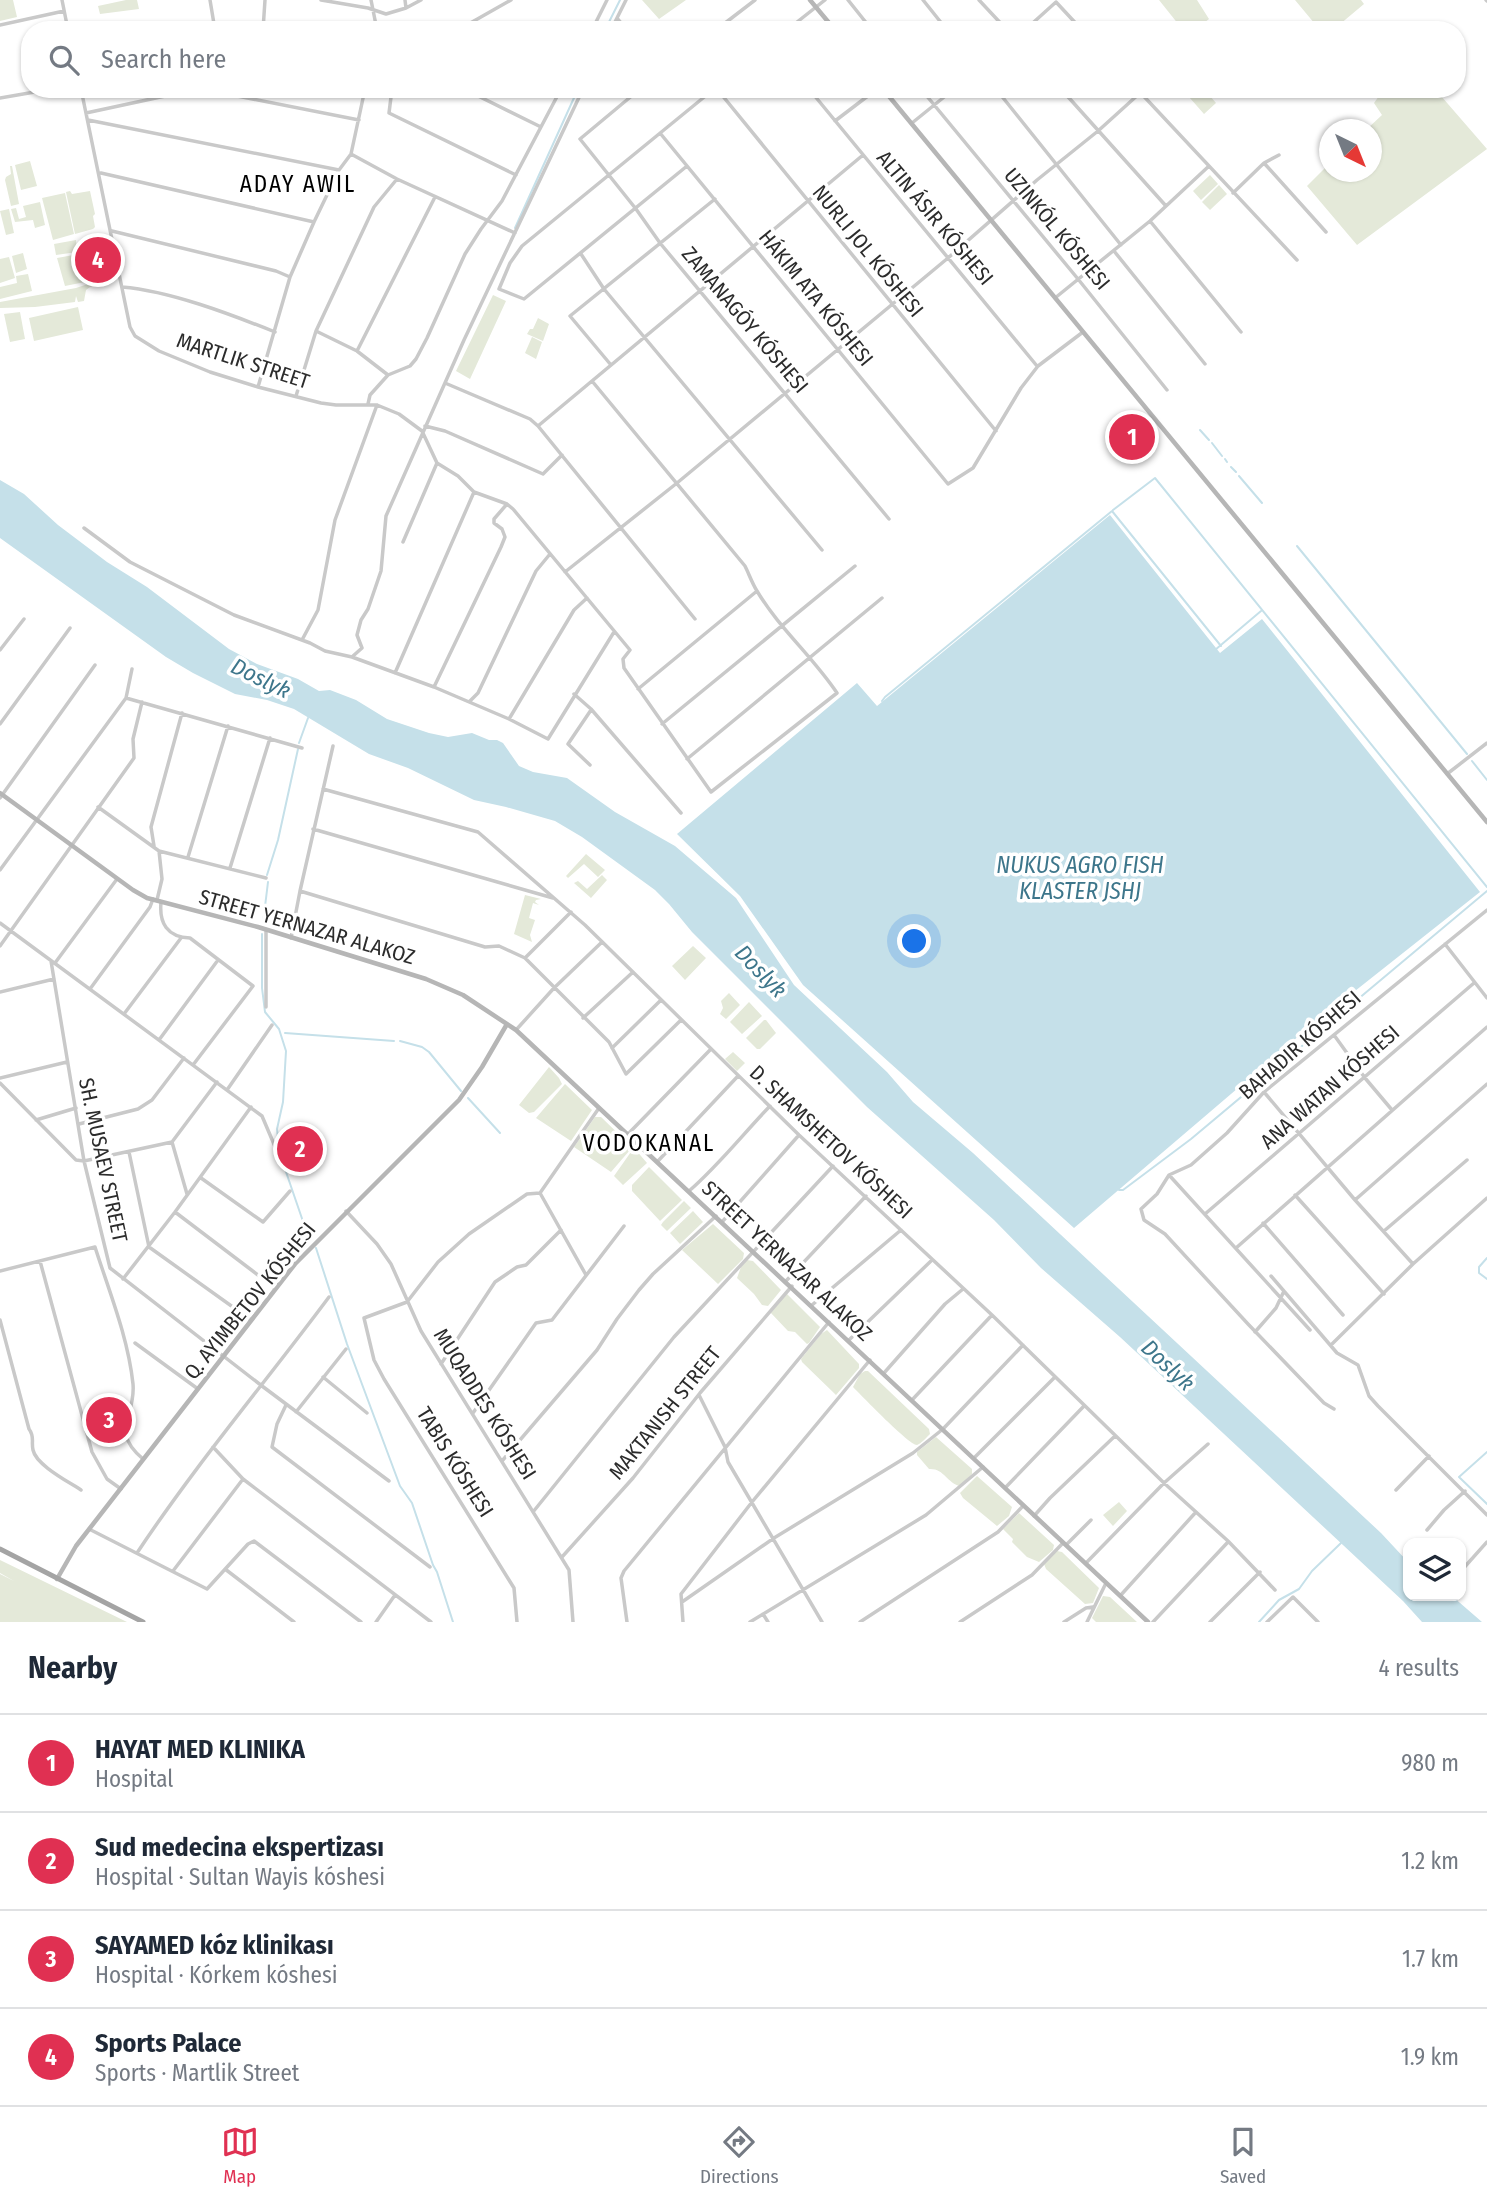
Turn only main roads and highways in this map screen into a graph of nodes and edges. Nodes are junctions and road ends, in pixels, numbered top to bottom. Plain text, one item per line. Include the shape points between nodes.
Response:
1 (810, 0) edge
2 (828, 21) edge
3 (890, 98) edge
4 (1, 795) edge
5 (1487, 822) edge
6 (507, 1024) junction
7 (0, 1549) edge
8 (57, 1579) junction
9 (143, 1622) edge
10 (1150, 1622) edge

1 - 2 main road
3 - 5 main road
4 - 6 main road, STREET YERNAZAR ALAKOZ via 133,890 410,973 448,987
6 - 8 main road via 459,1100 314,1243 275,1288 76,1546
6 - 10 main road, STREET YERNAZAR ALAKOZ
7 - 8 main road
8 - 9 main road

